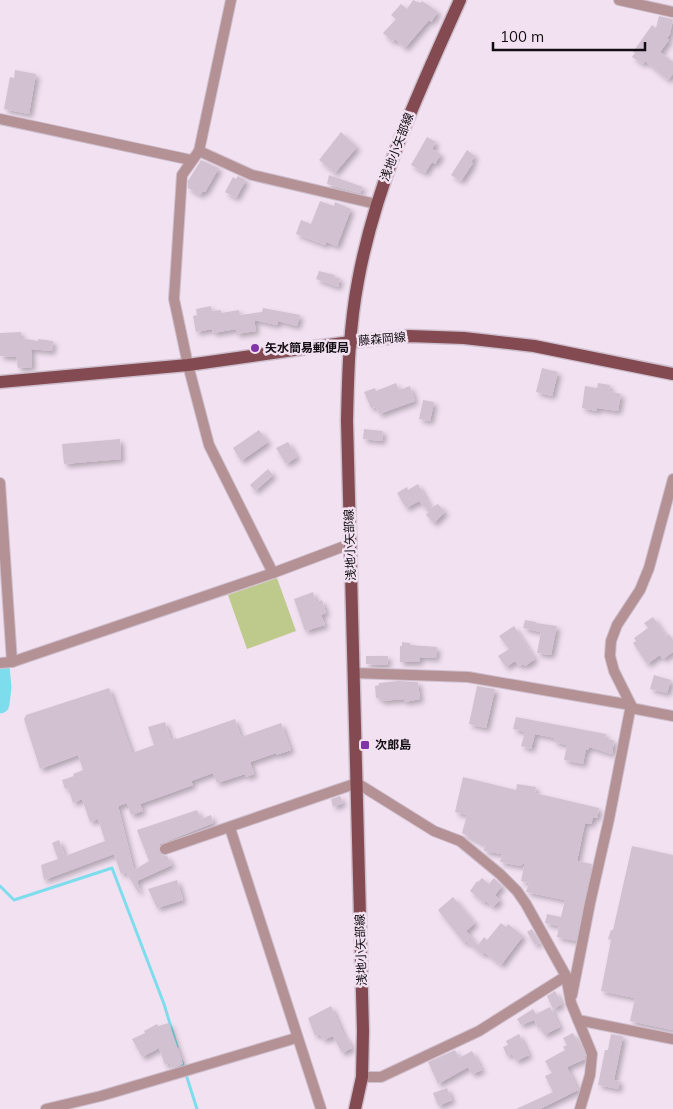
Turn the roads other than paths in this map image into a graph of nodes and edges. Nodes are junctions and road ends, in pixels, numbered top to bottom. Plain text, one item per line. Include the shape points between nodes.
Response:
1 (231, 0) edge
2 (460, 0) edge
3 (619, 0) edge
4 (673, 12) edge
5 (0, 120) edge
6 (199, 151) junction
7 (191, 160) junction
8 (376, 204) junction
9 (350, 342) junction
10 (188, 365) junction
11 (673, 374) edge
12 (0, 382) edge
13 (673, 479) edge
14 (0, 483) edge
15 (350, 544) junction
16 (274, 573) junction
17 (12, 662) junction
18 (0, 663) edge
19 (354, 673) junction
20 (631, 707) junction
21 (673, 716) edge
22 (357, 783) junction
23 (230, 828) junction
24 (165, 849) dead end
25 (566, 976) junction
26 (570, 1003) junction
27 (578, 1020) junction
28 (296, 1038) junction
29 (673, 1039) edge
30 (362, 1077) junction
31 (46, 1109) edge
32 (321, 1109) edge
33 (355, 1109) edge
34 (580, 1109) edge

1 - 6 street
2 - 8 main road, 浅地小矢部線 via 395,149
3 - 4 street
5 - 7 street
6 - 7 street
6 - 8 street via 252,176
7 - 10 street via 182,176 180,192 174,299
8 - 9 main road, 浅地小矢部線 via 358,282
9 - 10 main road, 藤森岡線
9 - 11 main road, 藤森岡線 via 409,336 464,338 534,346
9 - 15 main road, 浅地小矢部線 via 347,422
10 - 12 main road, 藤森岡線
10 - 16 street via 209,445
13 - 20 street via 649,568 611,641 614,671
14 - 17 street
15 - 16 street
15 - 19 main road, 浅地小矢部線
16 - 17 street
17 - 18 street
19 - 20 street via 468,677
19 - 22 main road, 浅地小矢部線
20 - 21 street
20 - 26 street
22 - 23 street
22 - 25 street via 434,830 460,841 500,874 526,904
22 - 30 main road, 浅地小矢部線 via 364,1031
23 - 24 street
23 - 28 street
25 - 26 street
25 - 30 street via 479,1031 381,1077
26 - 27 street
27 - 29 street
27 - 34 street via 592,1054 590,1075
28 - 31 street via 101,1096
28 - 32 street
30 - 33 main road, 浅地小矢部線

